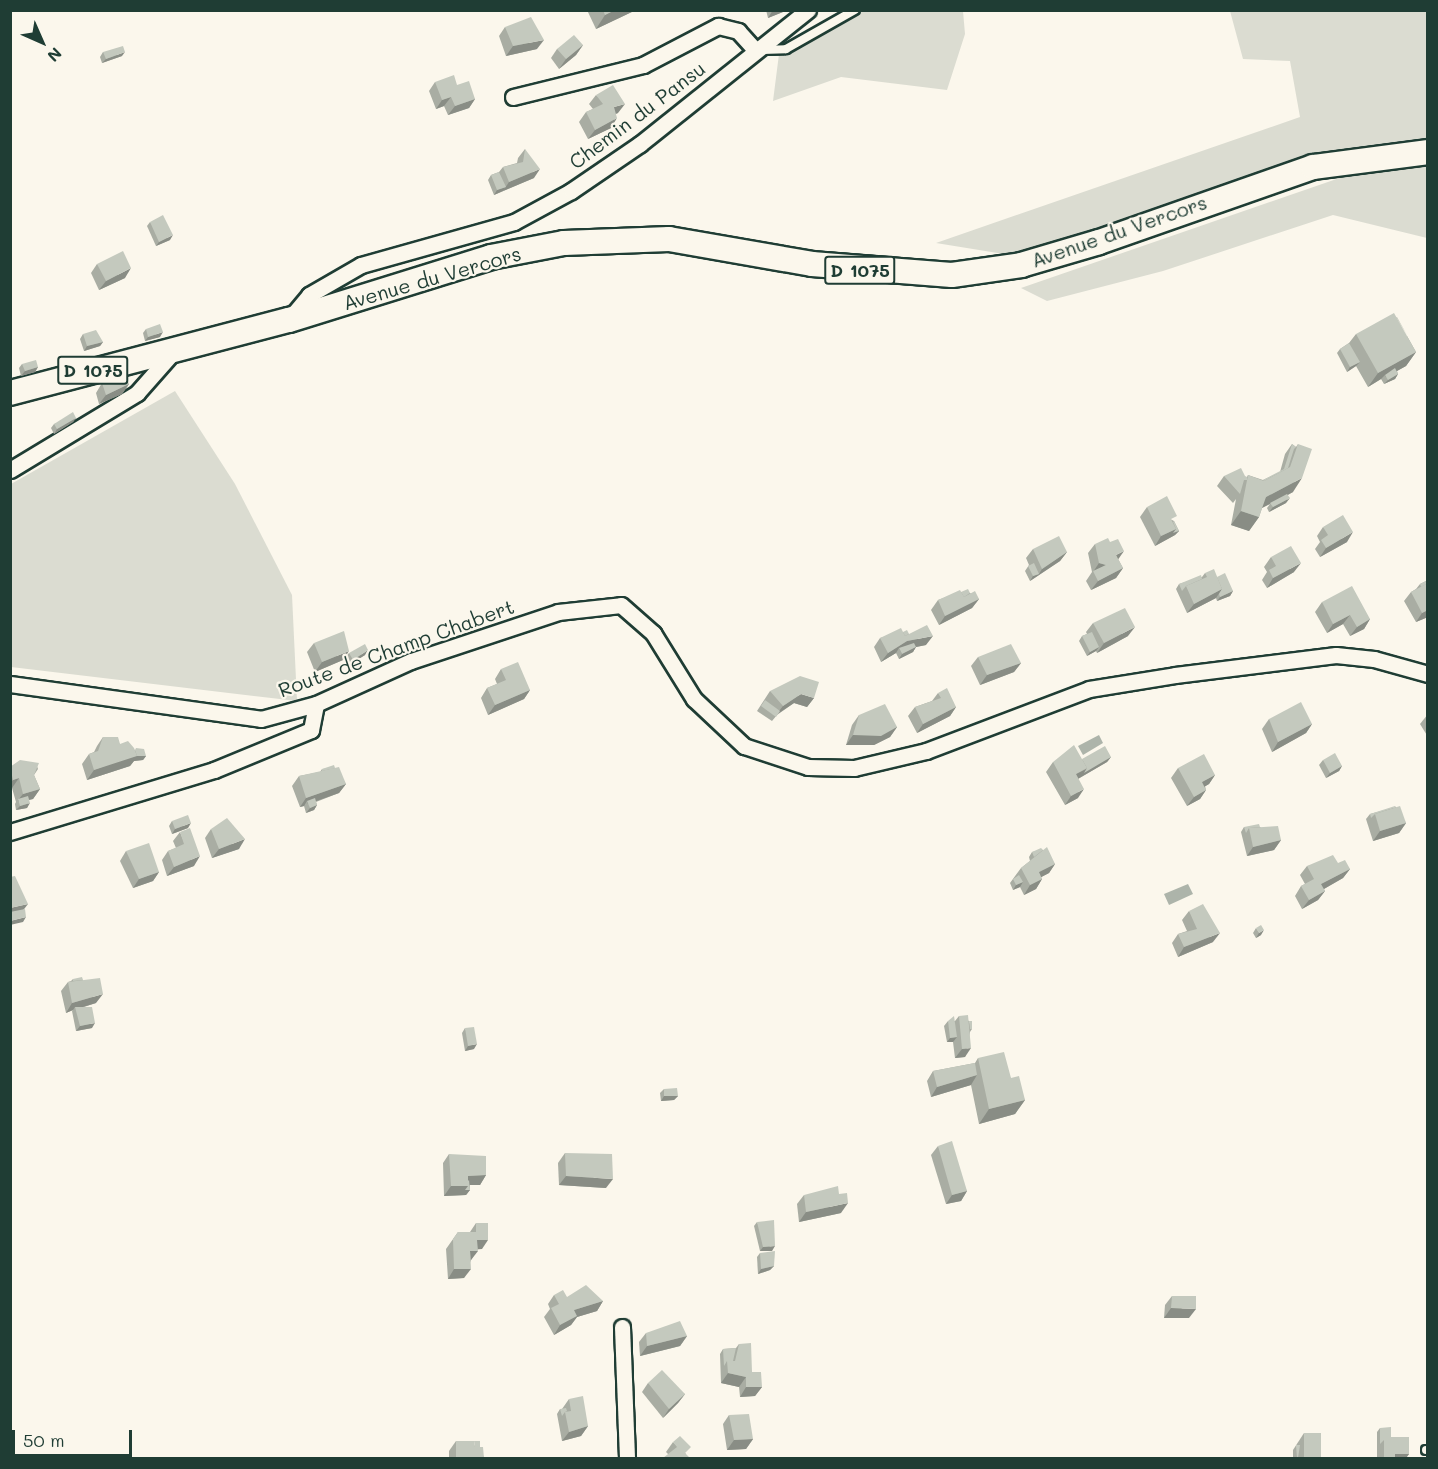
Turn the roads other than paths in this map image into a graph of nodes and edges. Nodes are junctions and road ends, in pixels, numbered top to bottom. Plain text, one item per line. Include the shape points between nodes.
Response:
1 (808, 10) edge
2 (855, 10) edge
3 (754, 50) junction
4 (513, 97) dead end
5 (1428, 152) edge
6 (289, 320) junction
7 (176, 349) junction
8 (10, 393) edge
9 (10, 470) edge
10 (1428, 674) edge
11 (10, 684) edge
12 (316, 704) junction
13 (10, 832) edge
14 (622, 1327) dead end
15 (627, 1458) edge

1 - 3 street, Chemin du Pansu
2 - 3 lane via 786,49
3 - 4 street via 738,31 718,26 643,65
3 - 6 street, Chemin du Pansu via 640,144 571,191 514,222 361,265 309,295
5 - 6 main road, Avenue du Vercors / D 1075 via 1313,167 1099,242 1021,265 952,275 904,275 669,239 621,237 491,257
6 - 7 main road, Avenue du Vercors / D 1075
7 - 8 main road, D 1075
7 - 9 street via 137,393
10 - 12 street, Route de Champ Chabert via 1374,659 1336,655 1175,675 1089,689 891,763 807,767 744,746 719,726 637,615 621,604 600,603 411,661
11 - 12 street, Route de Champ Chabert via 261,719
12 - 13 street via 311,730 214,770
14 - 15 street

